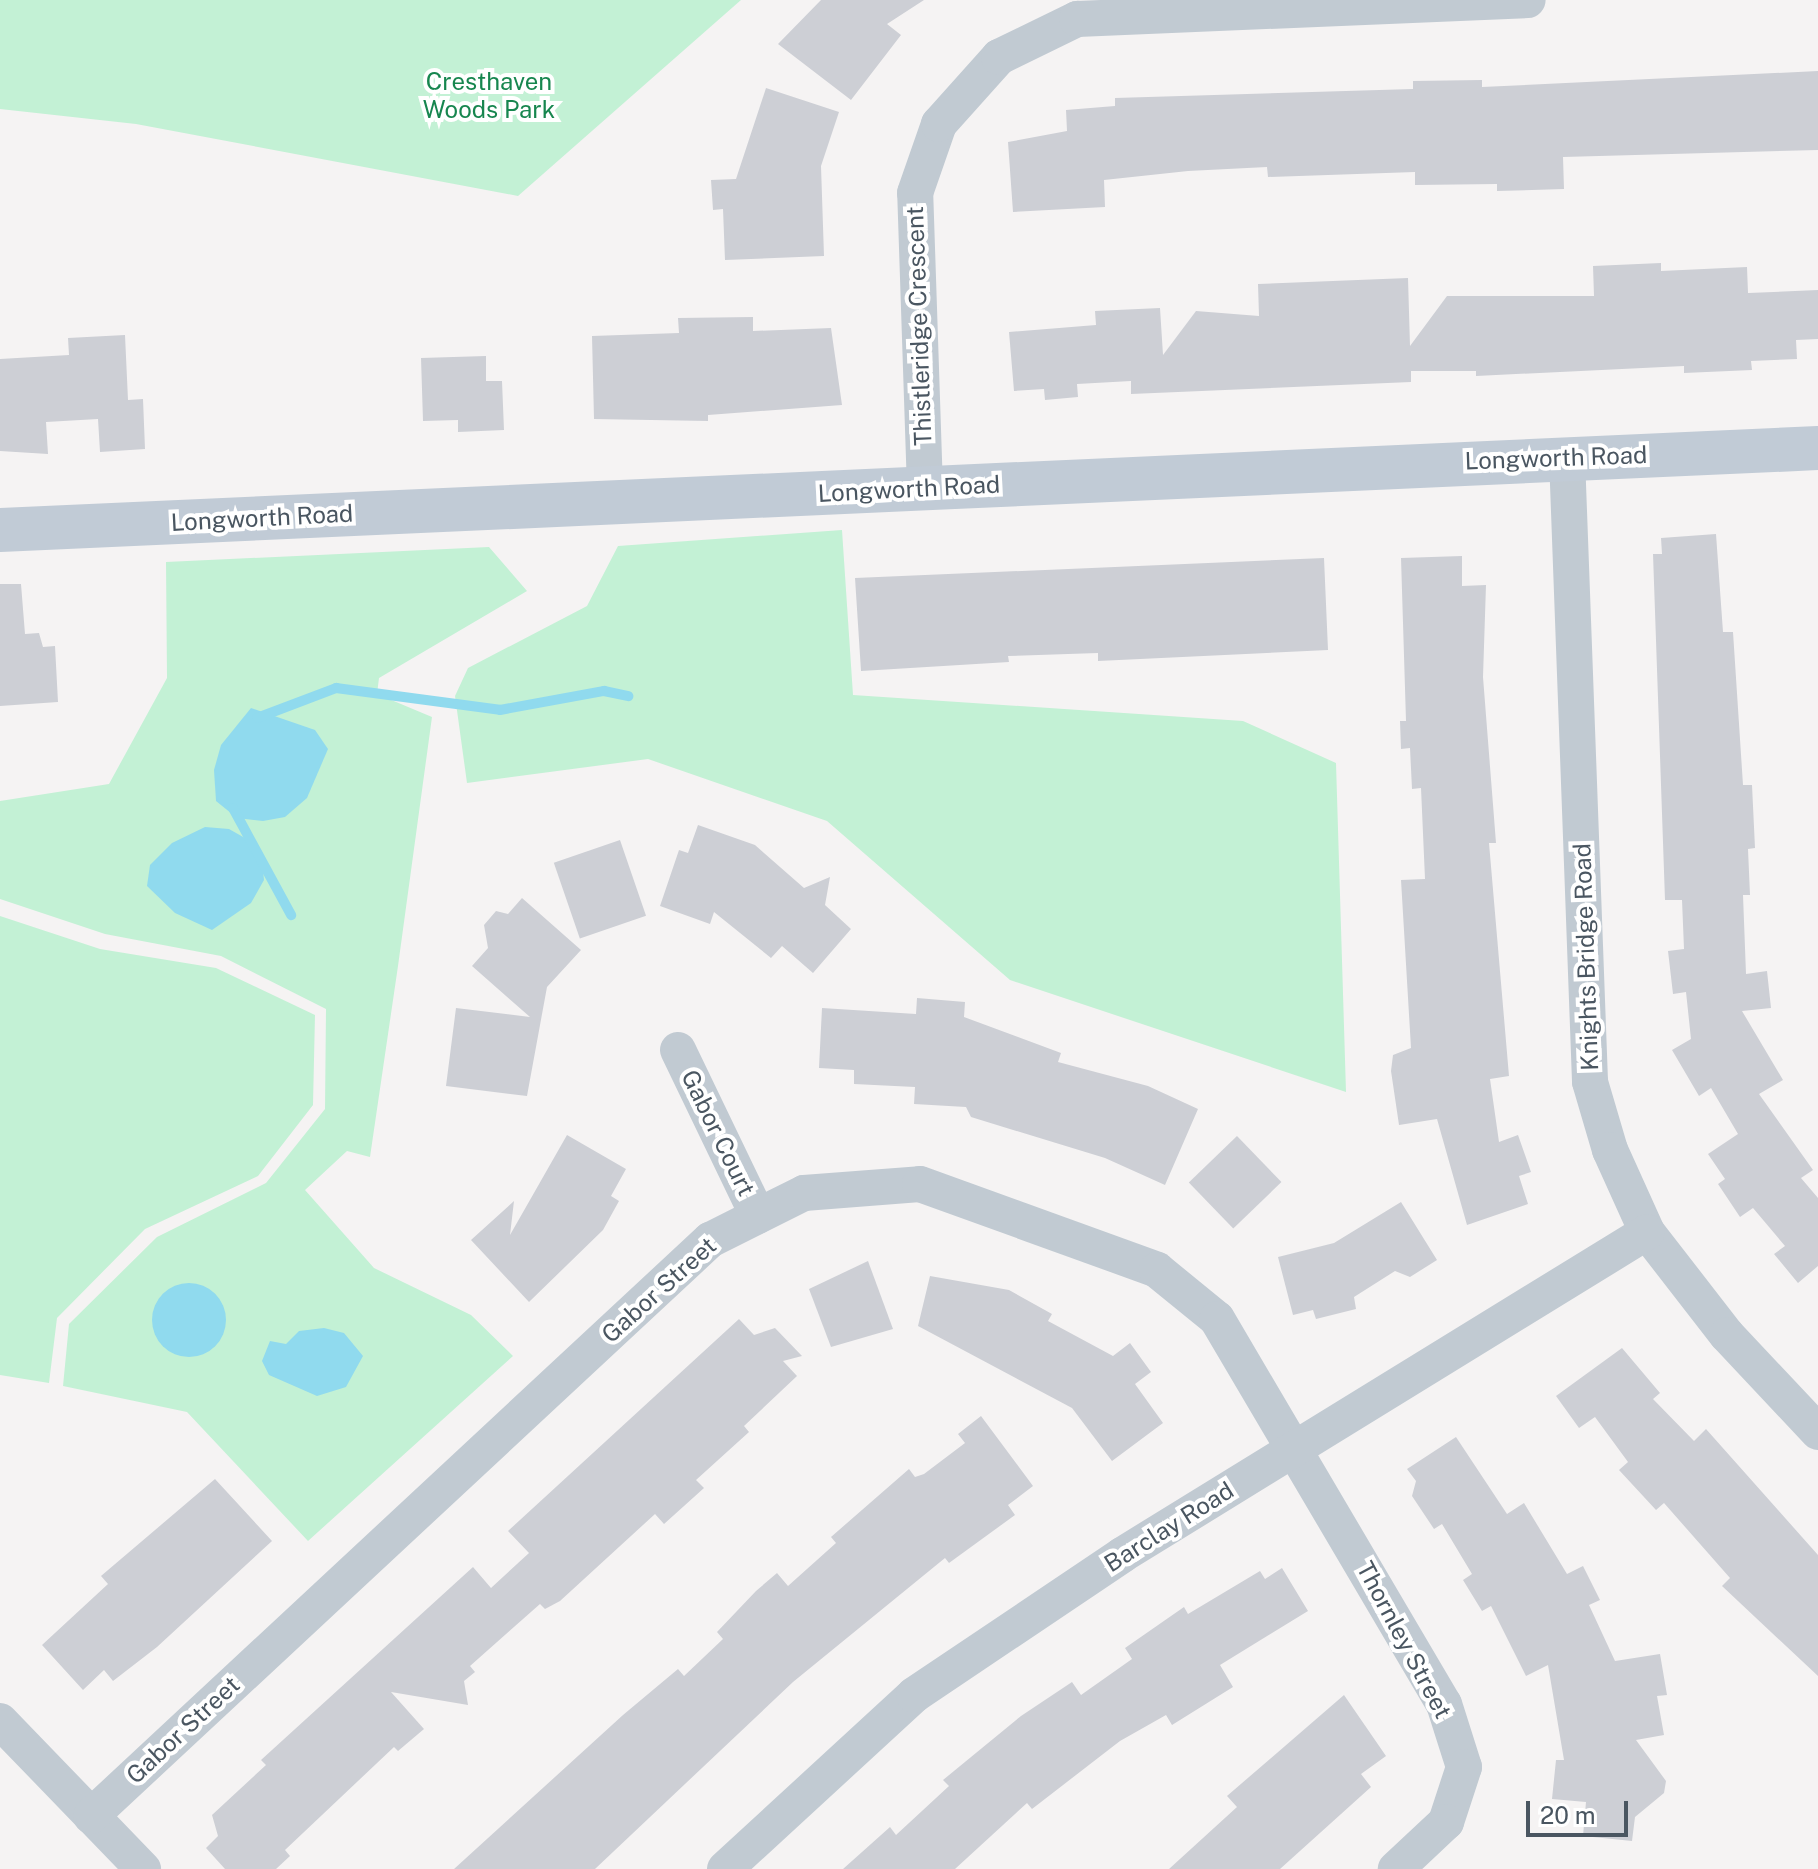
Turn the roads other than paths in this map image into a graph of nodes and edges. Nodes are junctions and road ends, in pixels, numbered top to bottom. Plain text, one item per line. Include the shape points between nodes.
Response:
1 (1528, 0) edge
2 (1818, 448) edge
3 (1567, 457) junction
4 (925, 489) junction
5 (0, 530) edge
6 (678, 1050) dead end
7 (758, 1216) junction
8 (1647, 1232) junction
9 (1818, 1432) edge
10 (1296, 1448) junction
11 (0, 1721) edge
12 (91, 1816) junction
13 (143, 1869) edge
14 (725, 1869) edge
15 (1396, 1869) edge

1 - 4 street, Thistleridge Crescent via 1077,19 999,57 939,124 915,193
2 - 3 street, Longworth Road
3 - 4 street, Longworth Road
3 - 8 street, Knights Bridge Road via 1590,1082 1610,1150
4 - 5 street, Longworth Road
6 - 7 street, Gabor Court
7 - 10 street, Gabor Street via 804,1193 920,1184 1157,1270 1217,1319
7 - 12 street, Gabor Street via 710,1240
8 - 9 street, Knights Bridge Road via 1727,1335
8 - 10 street, Barclay Road
10 - 14 street, Barclay Road via 914,1695
10 - 15 street, Thornley Street via 1444,1704 1464,1767 1446,1822
11 - 12 street
12 - 13 street

